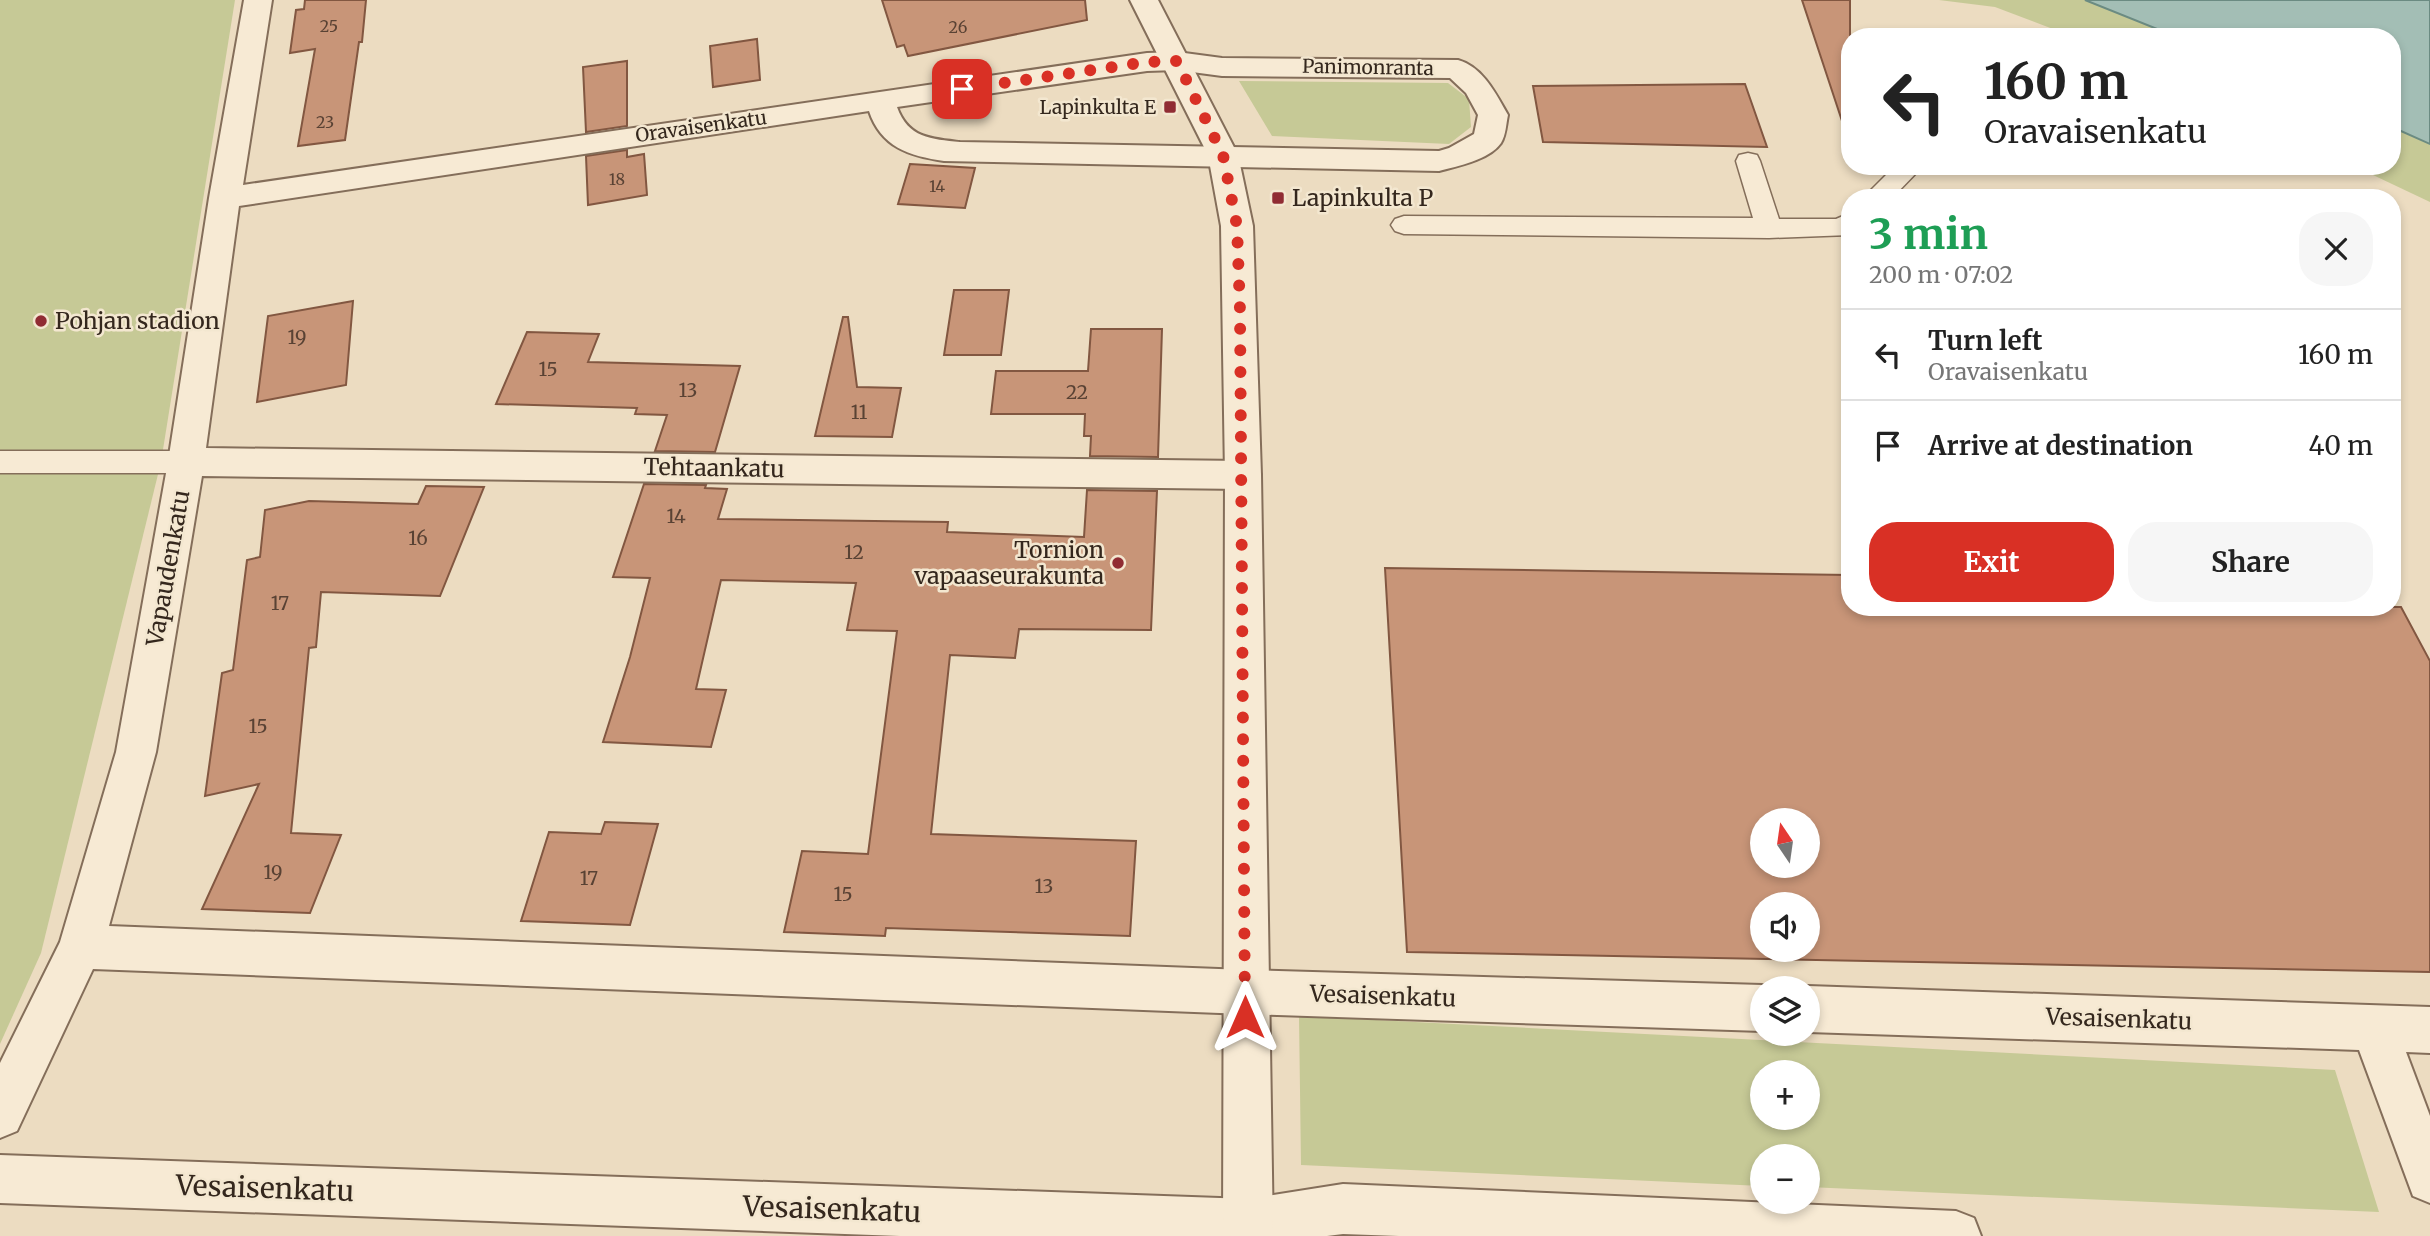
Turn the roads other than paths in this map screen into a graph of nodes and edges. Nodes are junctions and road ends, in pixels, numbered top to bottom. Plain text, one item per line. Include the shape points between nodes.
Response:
1 (258, 0) edge
2 (1144, 0) edge
3 (1177, 61) junction
4 (880, 101) junction
5 (1223, 155) junction
6 (1748, 161) dead end
7 (1901, 175) edge
8 (1886, 189) edge
9 (225, 198) junction
10 (1404, 225) dead end
11 (1841, 228) edge
12 (1769, 229) junction
13 (0, 462) edge
14 (186, 462) junction
15 (1243, 475) junction
16 (81, 947) junction
17 (1245, 992) junction
18 (1750, 1008) edge
19 (1820, 1009) edge
20 (2373, 1027) junction
21 (2430, 1030) edge
22 (0, 1114) edge
23 (0, 1179) edge
24 (2430, 1179) edge
25 (1248, 1230) edge
26 (1956, 1236) edge

1 - 9 street, Vapaudenkatu
2 - 3 street
3 - 4 street, Oravaisenkatu
3 - 5 street
3 - 5 street, Panimonranta via 1222,66 1458,69 1478,88 1493,115 1488,139 1459,156 1439,161
4 - 5 street via 894,135 931,150
4 - 9 street, Oravaisenkatu
5 - 15 street via 1237,226
6 - 12 lane
7 - 8 lane
9 - 14 street, Vapaudenkatu
10 - 12 lane
11 - 12 lane
13 - 14 lane
14 - 15 street, Tehtaankatu
14 - 16 street, Vapaudenkatu via 136,752
15 - 17 street
16 - 17 street, Vesaisenkatu
16 - 22 street, Vapaudenkatu
17 - 18 street, Vesaisenkatu
17 - 25 street
19 - 20 street, Vesaisenkatu
20 - 21 street, Vesaisenkatu
20 - 24 street
23 - 25 street, Vesaisenkatu
25 - 26 street, Vesaisenkatu via 1343,1209

